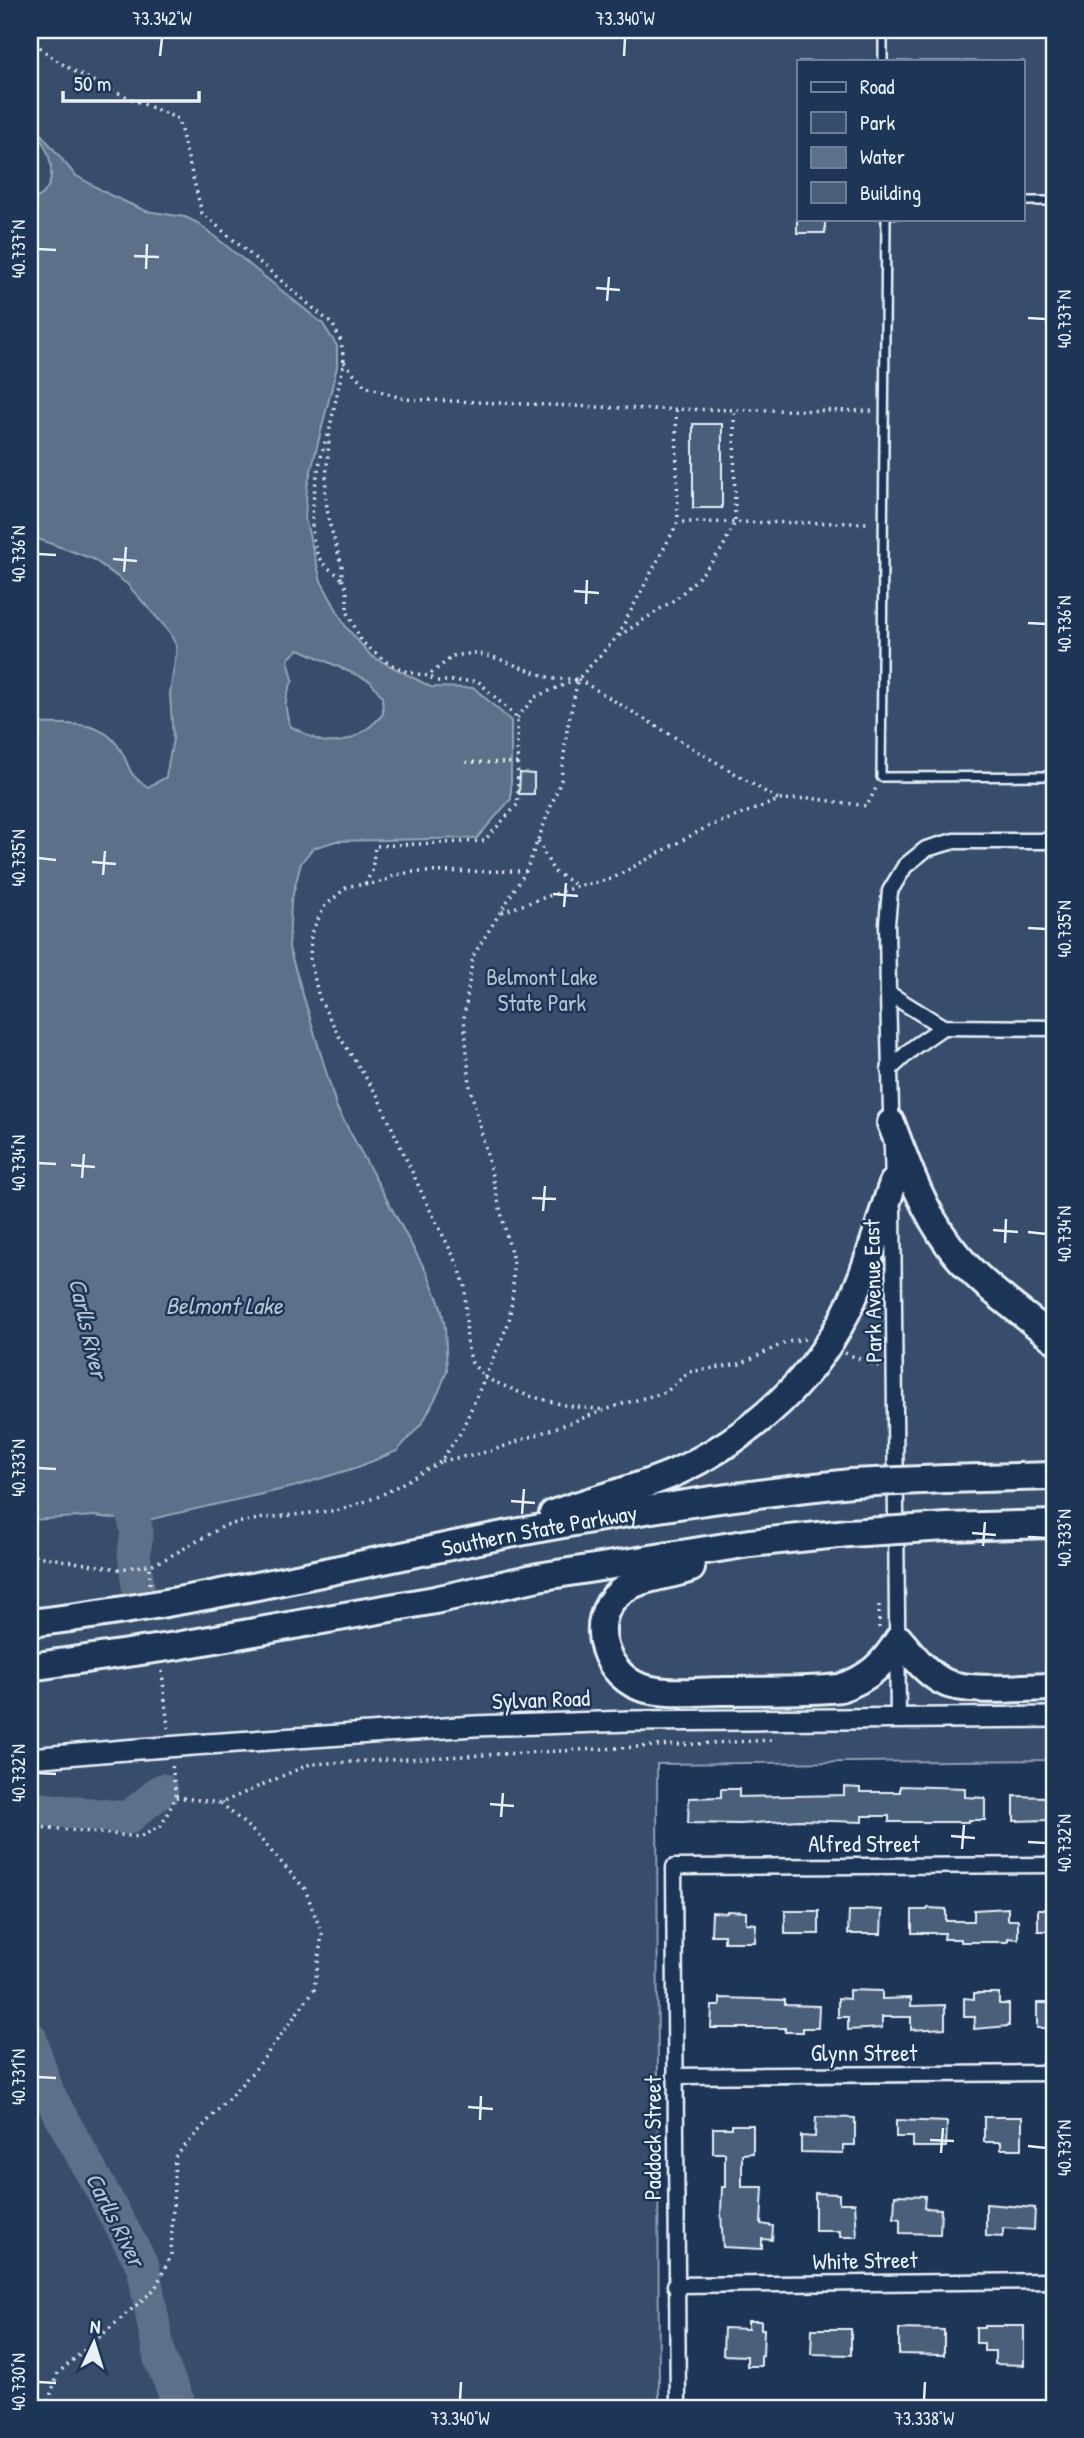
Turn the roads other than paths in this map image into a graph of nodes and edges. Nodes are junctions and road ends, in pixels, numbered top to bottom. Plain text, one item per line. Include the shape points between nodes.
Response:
1 (883, 30) edge
2 (883, 60) edge
3 (1024, 201) edge
4 (1054, 201) edge
5 (886, 220) edge
6 (1054, 776) edge
7 (1054, 841) edge
8 (888, 993) junction
9 (943, 1027) junction
10 (1054, 1028) edge
11 (889, 1070) junction
12 (891, 1123) junction
13 (893, 1183) junction
14 (1054, 1339) edge
15 (1054, 1476) edge
16 (1054, 1524) edge
17 (993, 1525) junction
18 (489, 1538) junction
19 (1054, 1542) edge
20 (750, 1543) junction
21 (30, 1623) edge
22 (899, 1639) junction
23 (30, 1667) edge
24 (1054, 1687) edge
25 (1054, 1717) edge
26 (898, 1719) junction
27 (30, 1758) edge
28 (1054, 1865) edge
29 (674, 1867) joint
30 (1054, 2073) edge
31 (675, 2076) junction
32 (1054, 2281) edge
33 (675, 2284) junction
34 (678, 2408) edge

1 - 2 lane
3 - 4 lane
5 - 6 lane via 881,776
7 - 8 street, Park Avenue East via 954,841 926,849 905,866 890,891
8 - 9 street
8 - 11 street, Park Avenue East
9 - 10 street
9 - 11 street
11 - 12 street, Park Avenue East
12 - 13 street, Park Avenue East
12 - 14 highway via 922,1201 950,1247
13 - 18 highway via 861,1280 836,1332 805,1376 761,1419 673,1474
13 - 22 street, Park Avenue East
15 - 18 highway, Southern State Parkway, bridge via 850,1483 653,1508
16 - 17 highway, Southern State Parkway
17 - 19 highway
17 - 20 highway, Southern State Parkway, bridge
18 - 21 highway, Southern State Parkway via 172,1603
20 - 22 highway via 679,1572 636,1582 618,1594 608,1607 602,1635 606,1654 618,1673 638,1686 659,1691 841,1688 876,1671
20 - 23 highway, Southern State Parkway via 538,1577 176,1646
22 - 24 highway via 926,1670 947,1683 971,1688
22 - 26 street, Park Avenue East
25 - 26 street, Sylvan Road
26 - 27 street, Sylvan Road, bridge via 474,1726
28 - 29 street, Alfred Street
29 - 31 street, Paddock Street
30 - 31 street, Glynn Street
31 - 33 street, Paddock Street
32 - 33 street, White Street
33 - 34 street, Paddock Street

